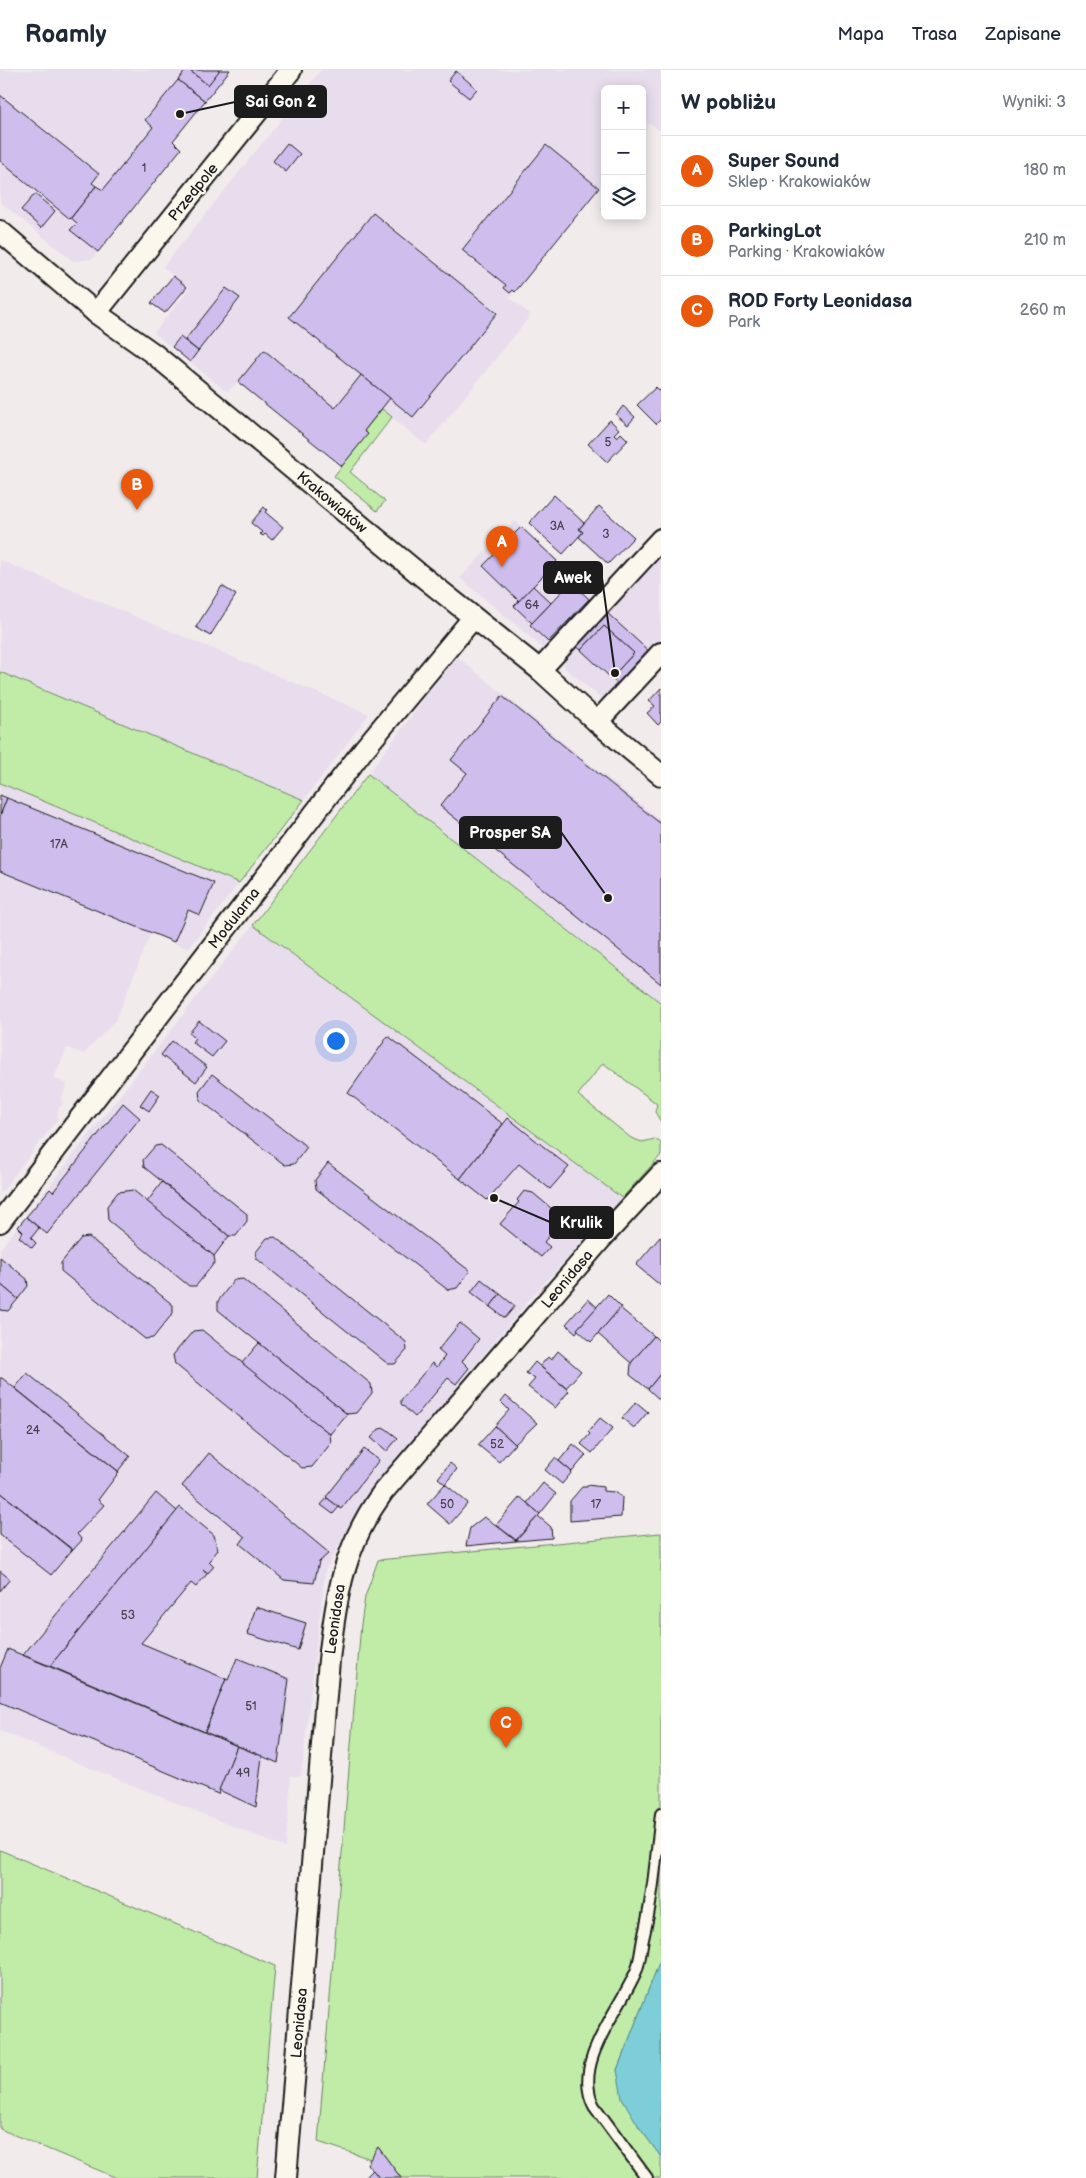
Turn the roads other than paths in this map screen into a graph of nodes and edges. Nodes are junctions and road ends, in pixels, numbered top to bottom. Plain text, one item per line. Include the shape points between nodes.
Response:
1 (290, 70) edge
2 (0, 231) edge
3 (96, 313) junction
4 (661, 540) edge
5 (474, 618) junction
6 (661, 653) edge
7 (540, 670) junction
8 (597, 722) junction
9 (661, 775) edge
10 (661, 1174) edge
11 (0, 1222) edge
12 (661, 1814) edge
13 (286, 2178) edge
14 (647, 2178) edge

1 - 3 street, Przedpole
2 - 3 street, Krakowiaków
3 - 5 street, Krakowiaków via 154,354
4 - 7 street
5 - 7 street, Krakowiaków
5 - 11 street, Modularna via 364,749
6 - 8 street
7 - 8 street, Krakowiaków
8 - 9 street, Krakowiaków
10 - 13 street, Leonidasa via 383,1492 364,1520 349,1552 336,1601 329,1660
12 - 14 lane via 655,1878 637,1969 594,2052 589,2078 589,2095 594,2106

